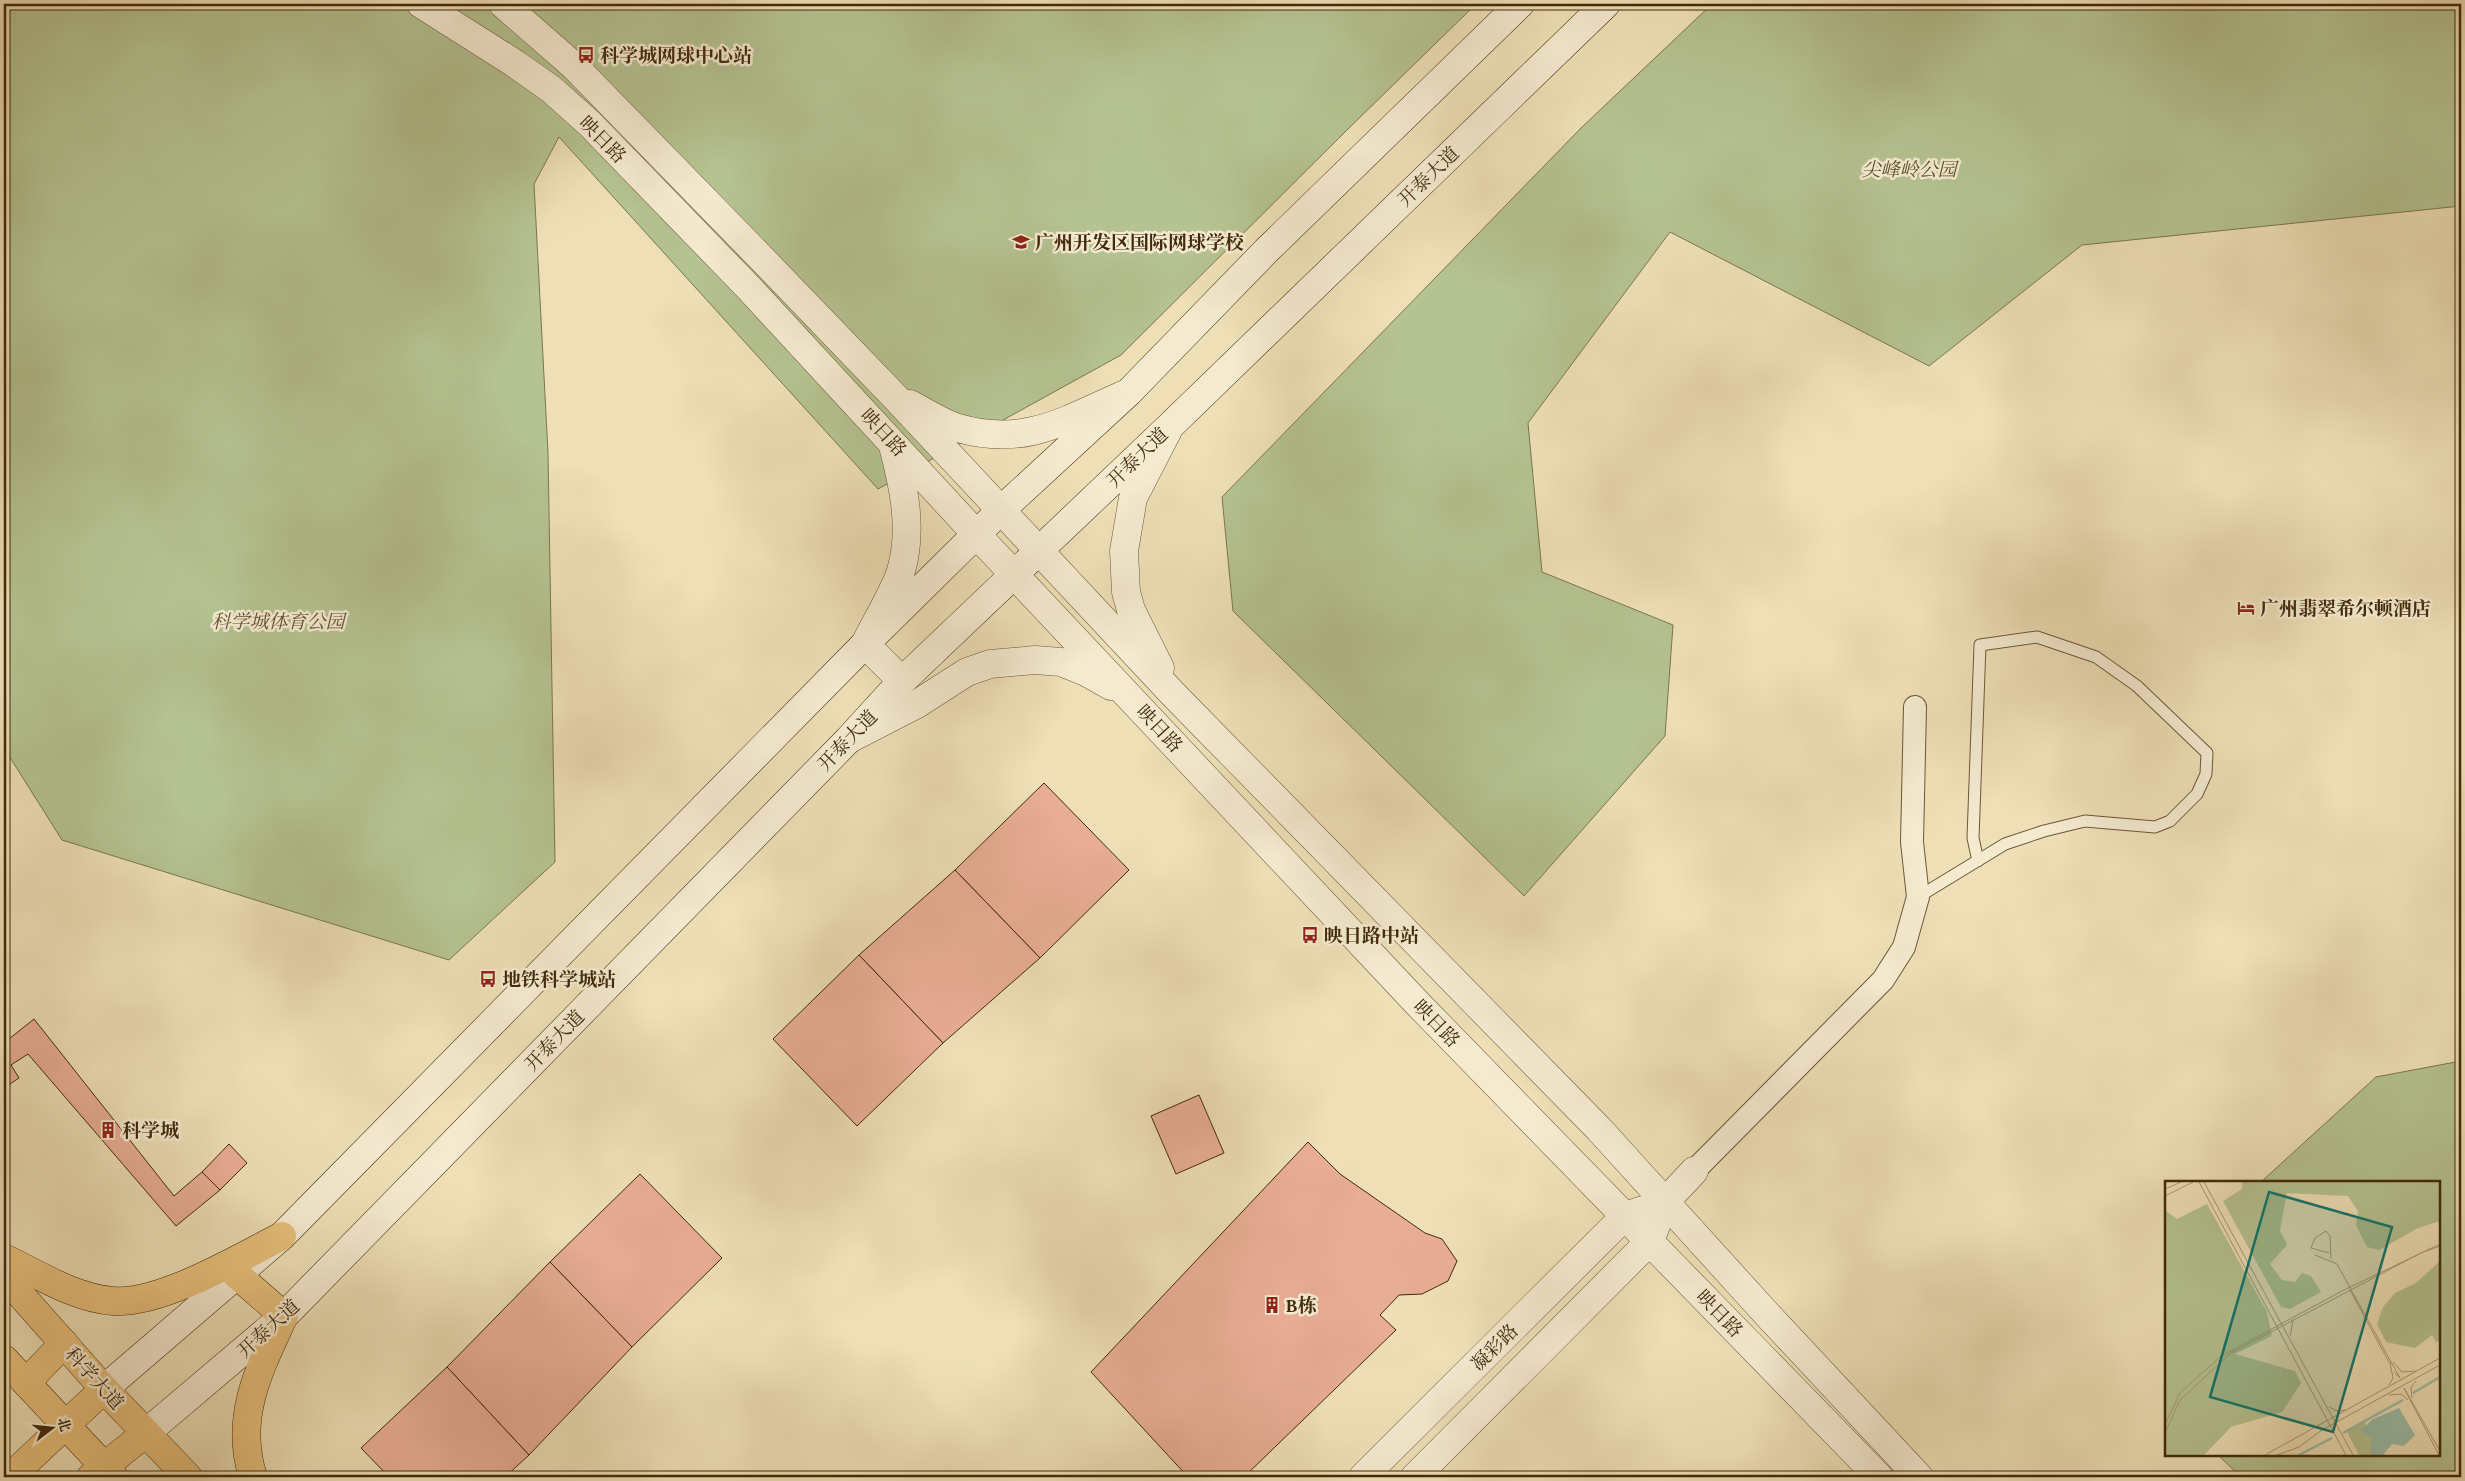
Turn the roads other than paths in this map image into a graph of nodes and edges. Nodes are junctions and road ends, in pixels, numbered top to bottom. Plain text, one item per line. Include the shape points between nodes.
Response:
1 (421, 4) edge
2 (504, 4) edge
3 (1520, 4) edge
4 (1606, 4) edge
5 (1128, 392) junction
6 (896, 398) junction
7 (1169, 427) junction
8 (892, 440) junction
9 (1000, 512) junction
10 (977, 535) junction
11 (1038, 551) junction
12 (1015, 575) junction
13 (865, 644) junction
14 (902, 681) junction
15 (1172, 694) junction
16 (1138, 705) junction
17 (1915, 707) dead end
18 (848, 740) junction
19 (1978, 861) junction
20 (1918, 897) junction
21 (1694, 1171) joint
22 (1665, 1202) junction
23 (1625, 1216) junction
24 (282, 1236) junction
25 (1650, 1241) junction
26 (4, 1258) edge
27 (237, 1275) junction
28 (4, 1276) edge
29 (284, 1316) junction
30 (64, 1343) junction
31 (4, 1359) edge
32 (26, 1382) junction
33 (104, 1389) junction
34 (65, 1425) junction
35 (146, 1433) junction
36 (103, 1474) edge
37 (10, 1477) edge
38 (188, 1477) edge
39 (253, 1477) edge
40 (1363, 1477) edge
41 (1415, 1477) edge
42 (1879, 1477) edge
43 (1920, 1477) edge

1 - 8 street, 映日路 via 514,63 590,124
2 - 6 street, 映日路 via 601,93
3 - 5 street via 1266,251
4 - 7 street, 开泰大道
5 - 6 street via 1033,433 999,435 957,428
5 - 9 street
6 - 9 street, 映日路
7 - 11 street, 开泰大道
7 - 15 street via 1133,498 1124,569 1131,610
8 - 10 street, 映日路
8 - 13 street via 905,490 905,547 900,573
9 - 10 street
9 - 11 street, 映日路
10 - 12 street, 映日路
10 - 13 street
11 - 12 street, 开泰大道
11 - 15 street, 映日路
12 - 14 street, 开泰大道
12 - 16 street, 映日路
13 - 14 street
13 - 24 street
14 - 18 street, 开泰大道
15 - 22 street, 映日路 via 1586,1115
16 - 18 street via 1113,687 1061,662 1035,660 990,664 967,672 917,704
16 - 23 street, 映日路 via 1418,1004
17 - 20 street via 1912,842
18 - 29 street, 开泰大道
19 - 19 lane via 2005,844 2085,821 2155,828 2170,821 2197,794 2206,774 2207,754 2137,686 2096,657 2036,637 1980,645 1973,838
19 - 20 lane
20 - 21 street via 1904,947 1883,980
21 - 22 street
22 - 23 street
22 - 25 street
22 - 43 street, 映日路
23 - 25 street, 映日路
23 - 40 street, 凝彩路
24 - 26 main road via 184,1284 149,1296 113,1301 74,1292
24 - 27 street
25 - 41 street, 凝彩路
25 - 42 street, 映日路
27 - 29 main road
27 - 33 street
28 - 30 main road, 科学大道
29 - 35 street, 开泰大道
29 - 39 main road via 249,1400 247,1459
30 - 32 main road
30 - 33 main road, 科学大道
31 - 32 main road
32 - 34 main road
33 - 34 main road
33 - 35 main road, 科学大道
34 - 36 main road
34 - 37 main road
35 - 36 main road, 开泰大道
35 - 38 main road, 科学大道

